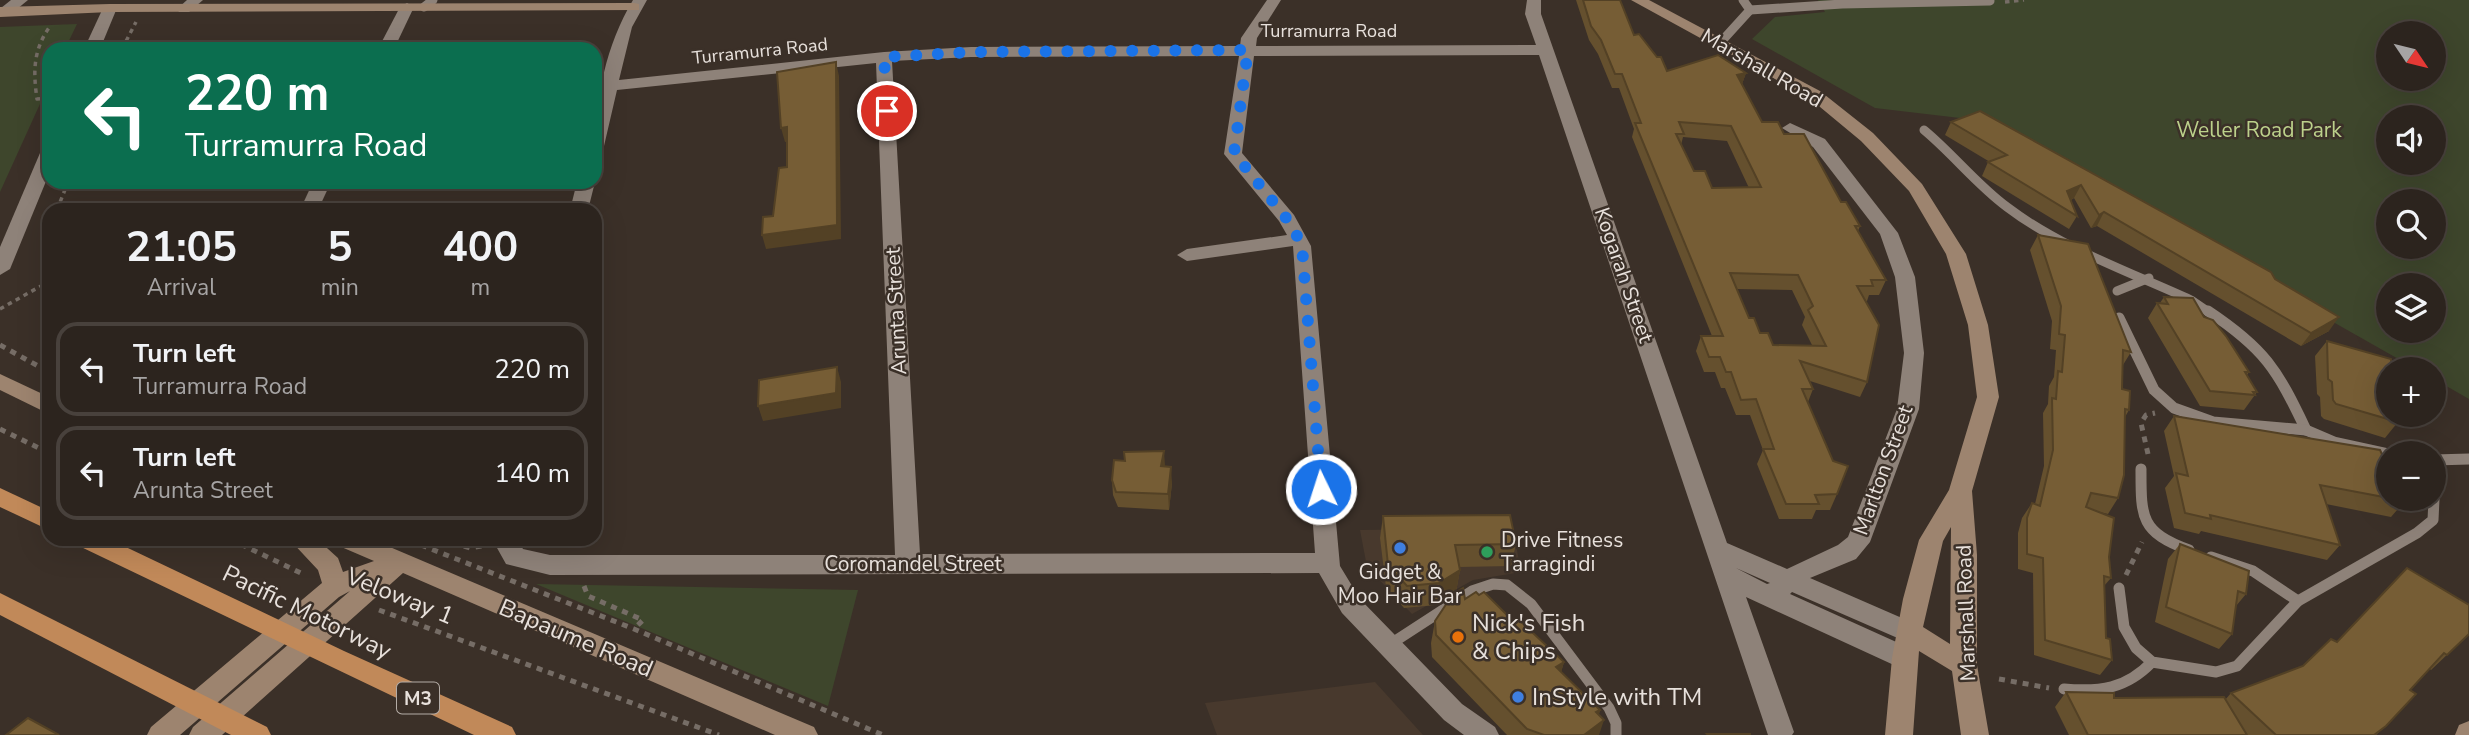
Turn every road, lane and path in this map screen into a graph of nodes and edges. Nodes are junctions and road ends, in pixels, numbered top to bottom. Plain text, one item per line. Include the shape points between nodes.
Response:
1 (20, 0) edge
2 (1274, 0) edge
3 (1534, 0) edge
4 (1638, 0) edge
5 (1743, 0) edge
6 (1990, 1) edge
7 (428, 3) edge
8 (190, 4) edge
9 (637, 4) edge
10 (407, 7) junction
11 (110, 8) junction
12 (64, 10) junction
13 (1750, 10) junction
14 (3, 11) edge
15 (138, 18) dead end
16 (95, 42) edge
17 (126, 42) edge
18 (390, 42) edge
19 (1720, 43) junction
20 (1248, 50) junction
21 (1545, 50) junction
22 (884, 57) junction
23 (610, 86) junction
24 (42, 99) edge
25 (602, 118) edge
26 (1790, 128) dead end
27 (1924, 130) dead end
28 (42, 170) edge
29 (1299, 239) junction
30 (1187, 255) dead end
31 (0, 269) edge
32 (2149, 278) junction
33 (42, 286) edge
34 (2117, 291) dead end
35 (0, 309) edge
36 (2119, 318) edge
37 (0, 345) edge
38 (42, 368) edge
39 (0, 381) edge
40 (42, 402) edge
41 (2174, 408) junction
42 (0, 429) edge
43 (2306, 430) junction
44 (42, 450) edge
45 (2376, 451) edge
46 (2469, 459) edge
47 (2446, 460) edge
48 (2141, 470) joint
49 (1960, 491) junction
50 (0, 497) edge
51 (2433, 511) edge
52 (42, 518) edge
53 (2150, 532) junction
54 (102, 546) edge
55 (245, 546) edge
56 (309, 546) edge
57 (370, 546) edge
58 (464, 546) edge
59 (481, 546) edge
60 (501, 546) edge
61 (1719, 550) junction
62 (404, 556) junction
63 (1327, 563) junction
64 (576, 565) junction
65 (908, 565) junction
66 (1729, 578) junction
67 (1789, 580) junction
68 (324, 582) junction
69 (2119, 588) joint
70 (1769, 597) junction
71 (2298, 601) junction
72 (0, 603) edge
73 (368, 604) dead end
74 (634, 629) junction
75 (1909, 632) junction
76 (1388, 645) junction
77 (1905, 658) junction
78 (2152, 662) junction
79 (1964, 665) junction
80 (1999, 679) dead end
81 (2064, 689) joint
82 (1459, 723) edge
83 (1780, 732) dead end
84 (254, 734) edge
85 (161, 735) edge
86 (203, 735) edge
87 (502, 735) edge
88 (719, 735) edge
89 (804, 735) edge
90 (883, 735) edge
91 (1485, 735) edge
92 (1616, 735) edge
93 (1899, 735) edge
94 (1975, 735) edge

1 - 14 street
2 - 20 street via 1251,34
3 - 21 street, Kogarah Street via 1533,13
4 - 19 main road, Marshall Road
5 - 13 lane
6 - 13 lane
7 - 9 main road
7 - 10 main road
8 - 10 main road
8 - 11 main road
9 - 23 street via 624,27
10 - 18 street
11 - 12 main road
11 - 16 street
12 - 14 main road
12 - 24 path via 38,39 32,64 37,99
13 - 19 lane
15 - 17 path
19 - 49 main road, Marshall Road via 1814,94 1867,137 1916,188 1956,254 1978,326 1988,397
20 - 21 street, Turramurra Road
20 - 22 street, Turramurra Road
20 - 29 street via 1234,156
21 - 61 street, Kogarah Street
22 - 23 street, Turramurra Road
22 - 65 street, Arunta Street
23 - 25 street
26 - 67 street, Marlton Street via 1819,143 1889,233 1905,277 1915,345 1908,409 1857,542 1850,550
27 - 32 lane via 2009,209 2048,234
28 - 31 street
29 - 30 street
29 - 63 street via 1306,269
32 - 34 lane
32 - 43 lane via 2191,300 2254,345 2279,374
33 - 35 path
36 - 41 lane via 2154,390
37 - 38 path
39 - 40 main road
41 - 43 lane via 2213,422
41 - 48 path via 2146,415 2141,423 2149,452
42 - 44 path
43 - 45 lane
46 - 47 lane
48 - 53 lane via 2141,517
49 - 75 main road, Marshall Road via 1931,540
49 - 79 main road, Marshall Road via 1965,555
50 - 52 highway
51 - 71 lane via 2433,520 2417,533
53 - 69 path via 2138,546
53 - 71 lane via 2171,544 2253,571
54 - 87 highway, Pacific Motorway / M3
55 - 68 path, Veloway 1
56 - 68 main road via 329,565
57 - 62 main road, Bapaume Road
58 - 59 path
60 - 64 street, Coromandel Street via 528,562
61 - 66 street, Kogarah Street
61 - 67 street
62 - 68 main road
62 - 74 path
62 - 86 main road
62 - 89 main road, Bapaume Road
63 - 65 street, Coromandel Street
63 - 76 street via 1341,592
64 - 65 street, Coromandel Street
64 - 74 path via 588,596 643,620
66 - 70 street
66 - 83 street, Kogarah Street
67 - 70 street, Marlton Street
67 - 75 street
68 - 85 main road
69 - 78 lane via 2124,626 2136,648
70 - 77 street
71 - 78 lane via 2237,666 2216,672
72 - 84 highway
73 - 88 path, Veloway 1
74 - 90 path
75 - 77 main road, Marshall Road
75 - 79 main road
76 - 82 street
76 - 92 lane via 1472,591 1507,585 1531,604 1609,708
77 - 79 main road
77 - 93 main road, Marshall Road
78 - 81 lane via 2140,676 2112,691
79 - 94 main road, Marshall Road
80 - 81 path
82 - 91 street

